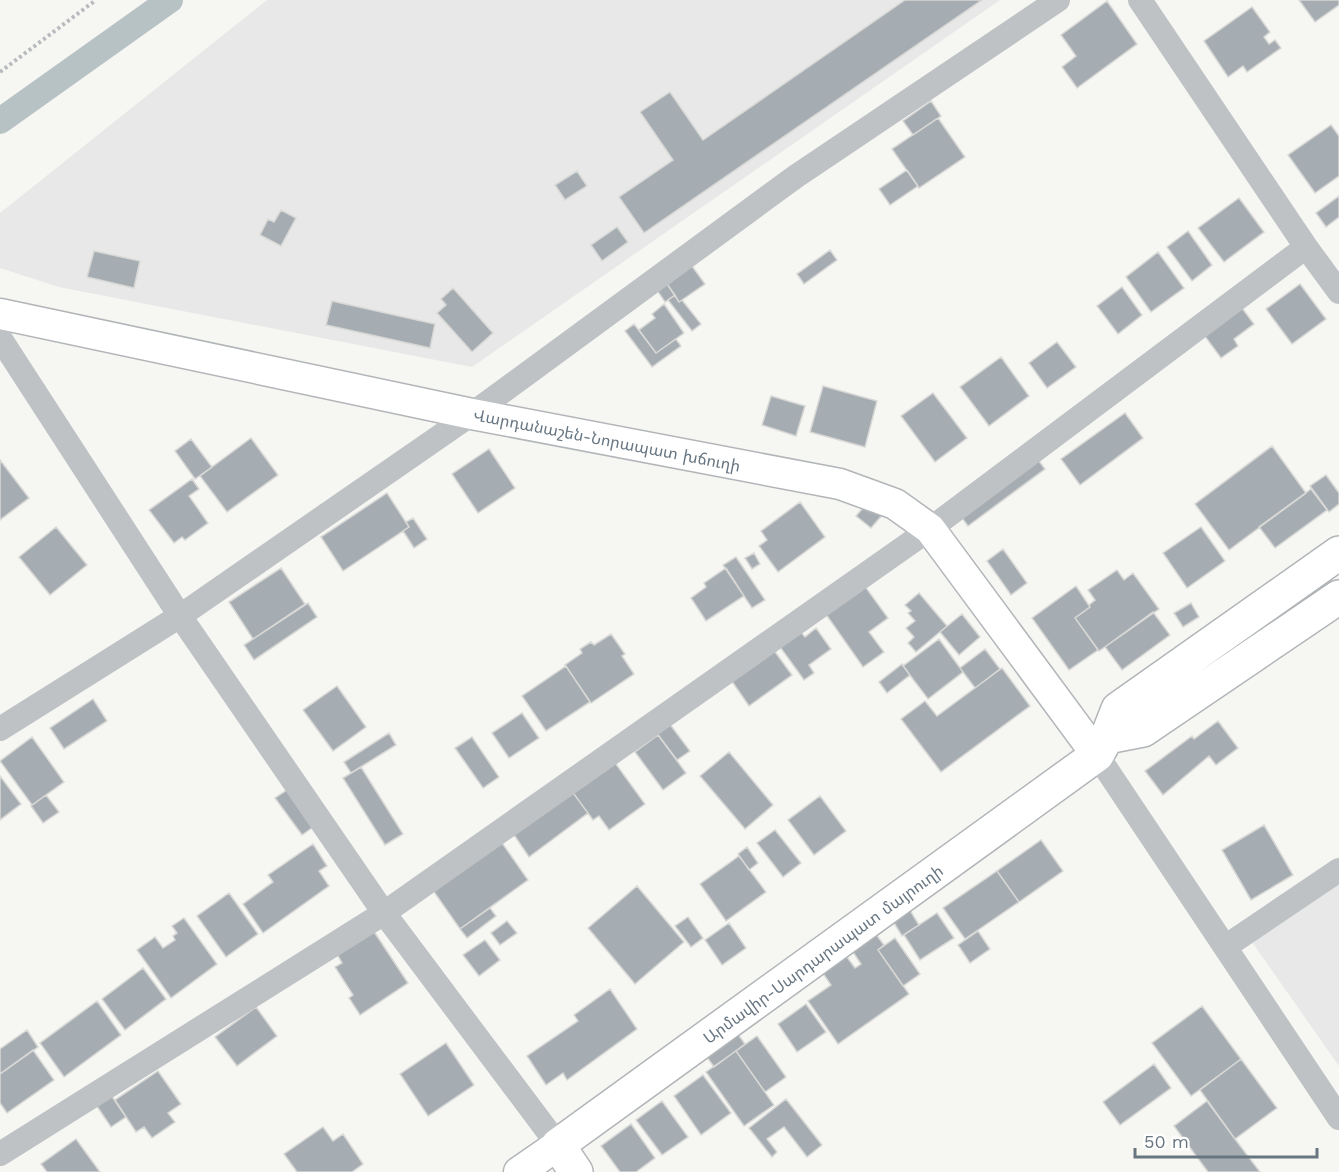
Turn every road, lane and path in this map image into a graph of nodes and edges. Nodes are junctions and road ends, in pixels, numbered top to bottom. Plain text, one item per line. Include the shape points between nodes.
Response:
1 (96, 0) edge
2 (1058, 0) edge
3 (1140, 0) edge
4 (0, 72) edge
5 (1306, 247) junction
6 (1339, 292) edge
7 (0, 314) edge
8 (0, 338) edge
9 (472, 414) junction
10 (930, 529) junction
11 (1339, 554) edge
12 (1339, 597) edge
13 (180, 616) junction
14 (0, 729) edge
15 (1102, 746) junction
16 (1339, 870) edge
17 (384, 913) junction
18 (1225, 947) junction
19 (1339, 1118) edge
20 (558, 1145) junction
21 (0, 1154) edge
22 (519, 1172) edge
23 (576, 1172) edge

1 - 4 path
2 - 9 street via 795,177
3 - 5 street
5 - 6 street
5 - 10 street
7 - 9 main road, Վարդանաշեն-Նորապատ խճուղի
8 - 13 street
9 - 10 main road, Վարդանաշեն-Նորապատ խճուղի via 840,484 896,504
9 - 13 street
10 - 15 main road, Վարդանաշեն-Նորապատ խճուղի
10 - 17 street
11 - 15 highway via 1118,709
12 - 15 highway, Արմավիր-Սարդարապատ մայրուղի via 1143,730
13 - 14 street
13 - 17 street
15 - 18 street
15 - 20 highway, Արմավիր-Սարդարապատ մայրուղի
16 - 18 street
17 - 20 street
17 - 21 street
18 - 19 street
20 - 22 main road
20 - 23 highway

